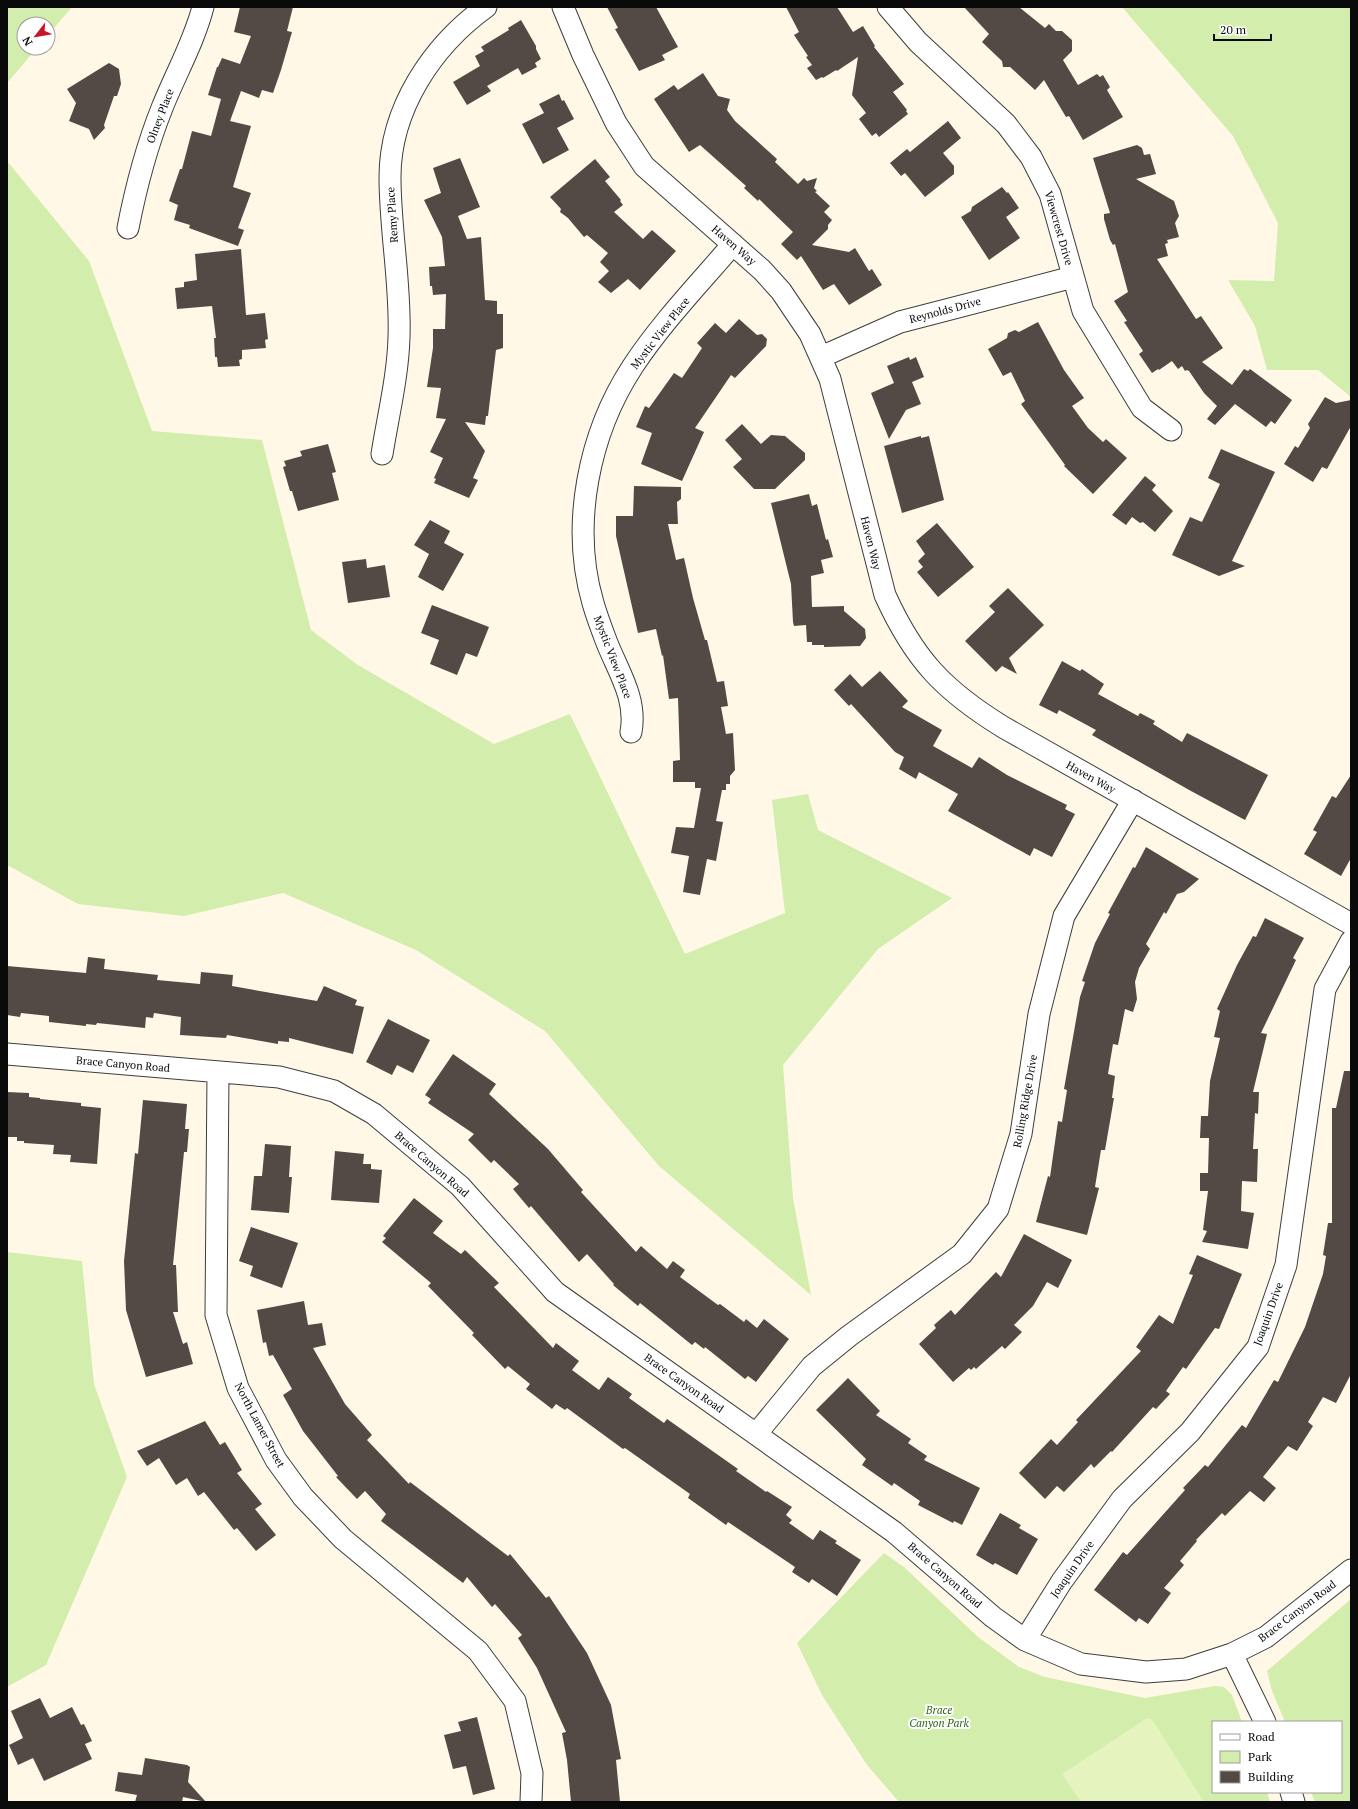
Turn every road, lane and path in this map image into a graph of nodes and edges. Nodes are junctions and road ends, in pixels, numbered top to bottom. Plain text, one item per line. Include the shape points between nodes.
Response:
1 (203, 7) edge
2 (486, 7) edge
3 (563, 7) edge
4 (888, 7) edge
5 (128, 228) dead end
6 (733, 244) junction
7 (1073, 277) junction
8 (821, 357) junction
9 (1171, 430) dead end
10 (382, 454) dead end
11 (631, 732) dead end
12 (1133, 800) junction
13 (1351, 924) edge
14 (1351, 941) edge
15 (7, 1054) edge
16 (218, 1072) junction
17 (757, 1433) junction
18 (1351, 1570) edge
19 (1025, 1640) junction
20 (1232, 1654) junction
21 (1265, 1721) edge
22 (531, 1802) edge

1 - 5 street, Olney Place via 152,134 142,164
2 - 10 street, Remy Place via 453,33 426,67 404,111 395,140 390,182 399,338
3 - 6 street, Haven Way via 616,123 644,166
4 - 7 street, Viewcrest Drive via 918,42 1006,124 1031,157 1050,194
6 - 8 street, Haven Way via 781,291 797,313
6 - 11 street, Mystic View Place via 664,324 633,366 605,418 592,464 584,510 583,533 587,577 599,622 633,708
7 - 8 street, Reynolds Drive via 900,322
7 - 9 street, Viewcrest Drive via 1083,311 1142,408
8 - 12 street, Haven Way via 830,379 885,595 914,650 955,695 979,712
12 - 13 street, Haven Way
12 - 17 street, Rolling Ridge Drive via 1064,916 1039,1014 1021,1134 998,1209 962,1254 812,1366
14 - 19 street, Joaquin Drive via 1325,989 1286,1264 1258,1347 1190,1432 1122,1499 1062,1581
15 - 16 street, Brace Canyon Road
16 - 17 street, Brace Canyon Road via 279,1077 334,1091 374,1114 460,1186 555,1292
16 - 22 street, North Lamer Street via 216,1315 238,1388 276,1460 304,1497 343,1539 478,1651 515,1701 532,1773
17 - 19 street, Brace Canyon Road via 894,1532 993,1617
18 - 20 street, Brace Canyon Road via 1266,1637
19 - 20 street, Brace Canyon Road via 1081,1664 1146,1672 1186,1669
20 - 21 street

